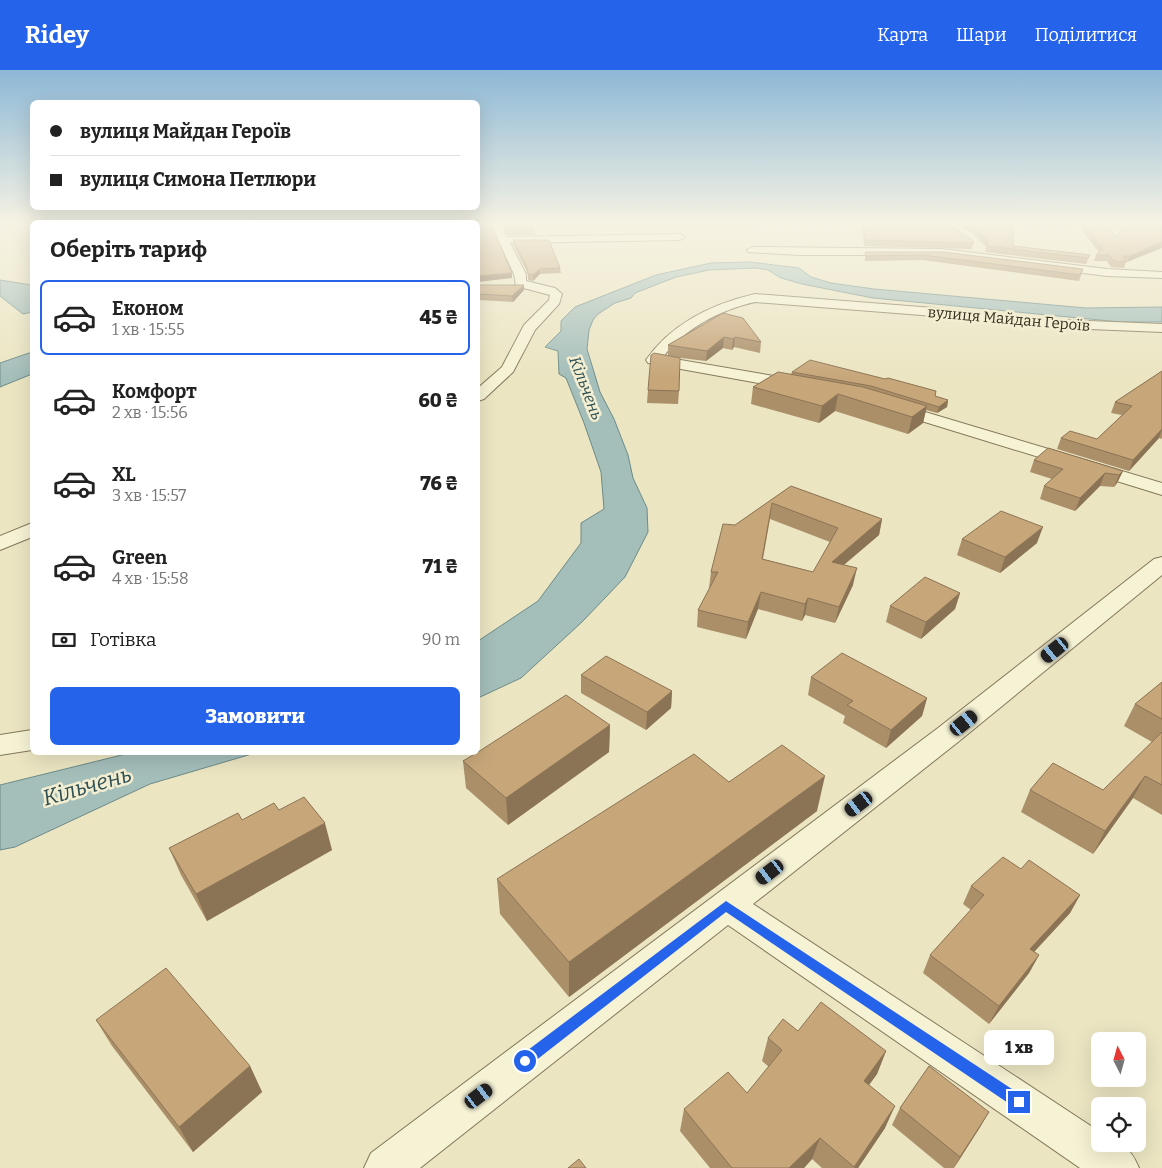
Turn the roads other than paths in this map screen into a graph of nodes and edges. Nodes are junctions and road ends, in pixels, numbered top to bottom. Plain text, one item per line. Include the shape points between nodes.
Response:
1 (520, 275) edge
2 (520, 283) junction
3 (505, 286) edge
4 (1162, 328) edge
5 (807, 387) edge
6 (480, 394) edge
7 (881, 404) edge
8 (1162, 489) edge
9 (30, 530) edge
10 (0, 544) edge
11 (1162, 564) edge
12 (30, 740) edge
13 (0, 745) edge
14 (726, 906) junction
15 (386, 1168) edge
16 (1117, 1168) edge

1 - 2 street
2 - 3 street
2 - 6 street via 551,291 556,294 555,301 530,328 508,369
4 - 5 street, вулиця Майдан Героїв via 1041,323 755,298 738,301 697,321 674,336 653,360
7 - 8 street
9 - 10 street
11 - 14 street via 948,736
12 - 13 street
14 - 15 street
14 - 16 street

